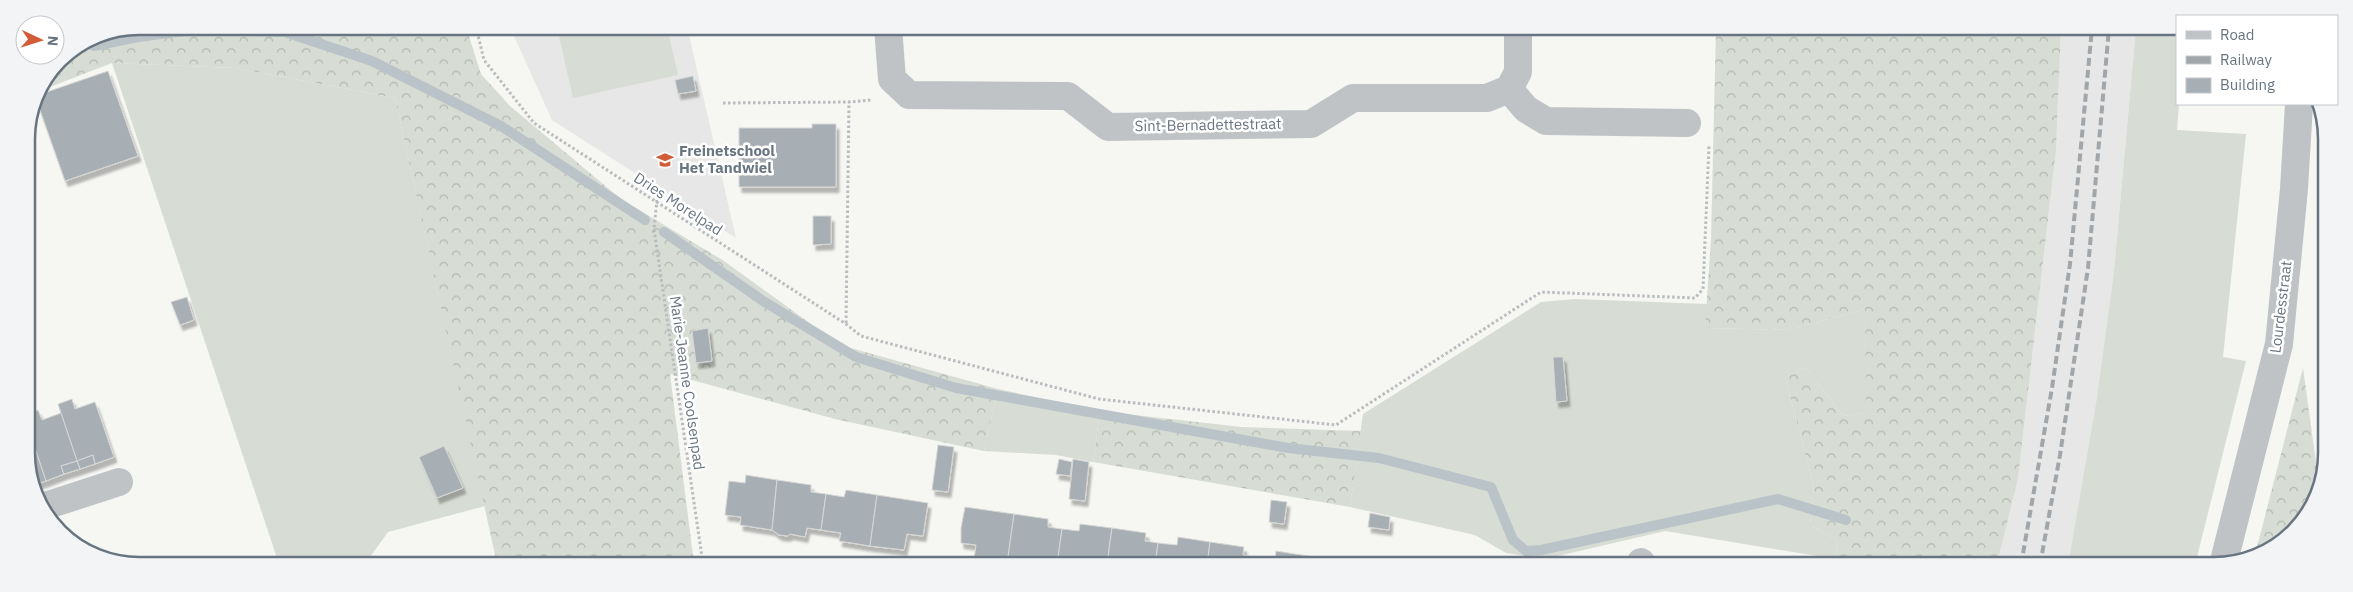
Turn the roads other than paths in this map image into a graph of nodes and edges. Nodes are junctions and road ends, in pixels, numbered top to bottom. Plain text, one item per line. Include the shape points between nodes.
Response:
1 (889, 35) edge
2 (1518, 35) edge
3 (1509, 89) junction
4 (2299, 105) edge
5 (1687, 123) road end
6 (120, 482) dead end
7 (49, 505) edge
8 (2224, 556) edge

1 - 3 street, Sint-Bernadettestraat via 892,78 908,95 1068,96 1108,127 1311,124 1353,98 1486,98
2 - 3 street via 1518,72
3 - 5 street via 1526,109 1546,121
4 - 8 street, Lourdesstraat via 2279,344
6 - 7 street

